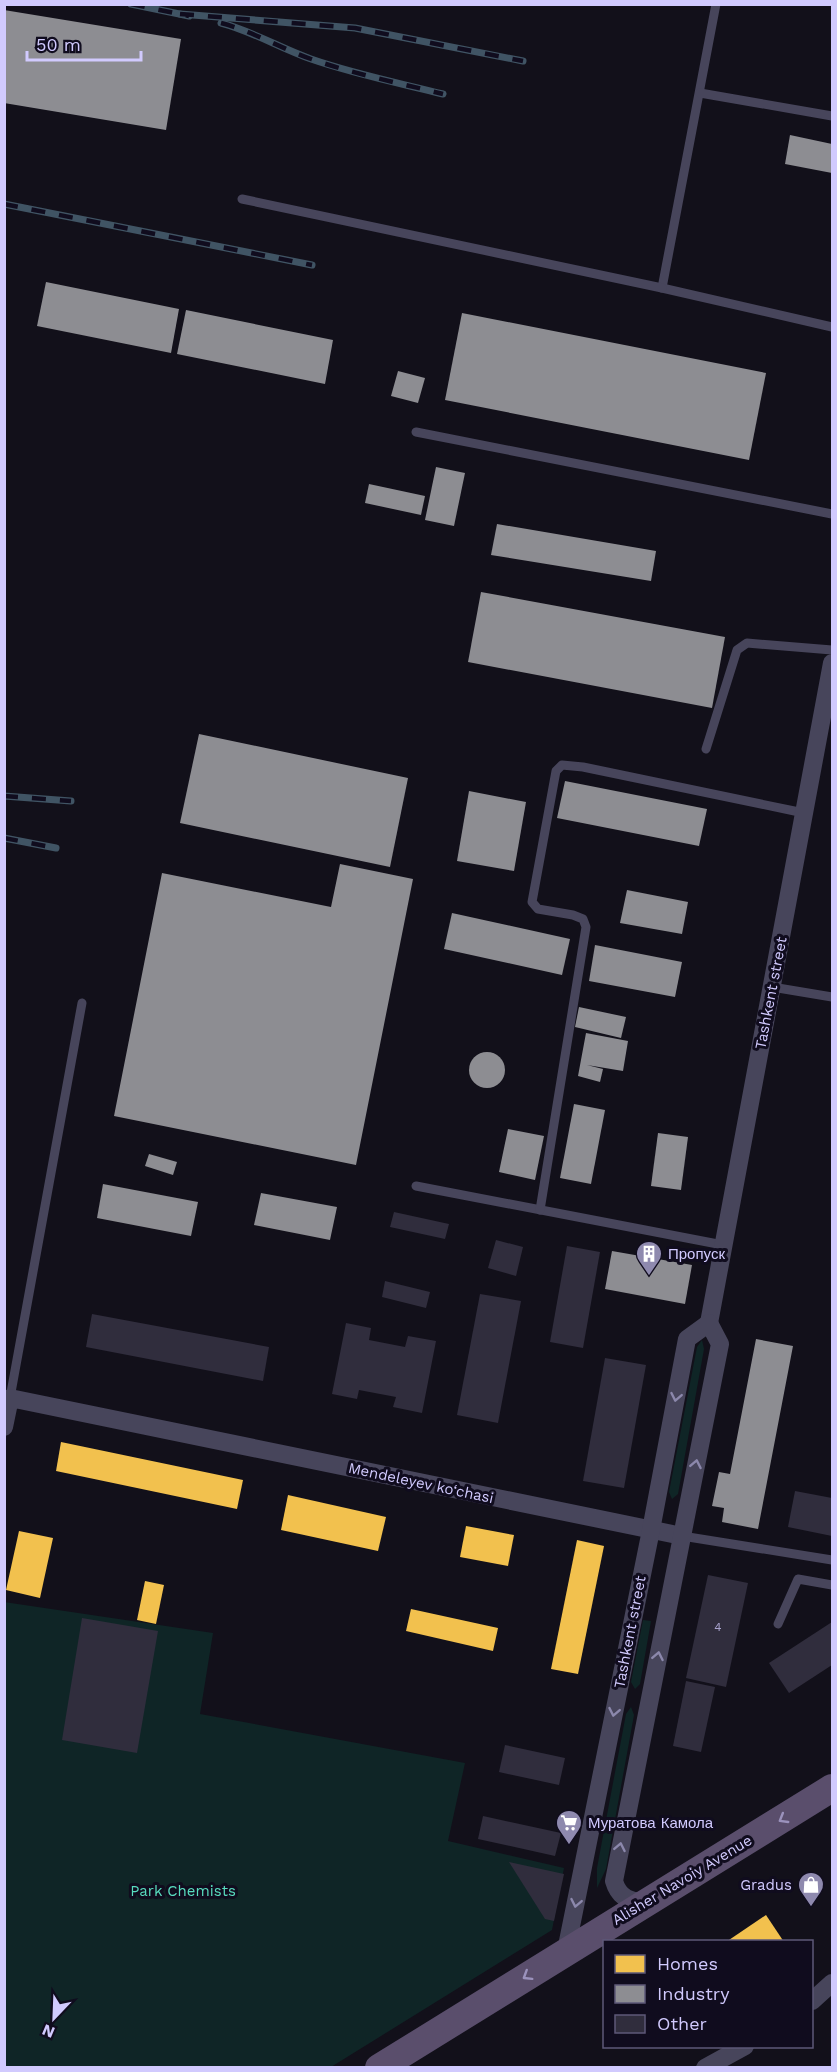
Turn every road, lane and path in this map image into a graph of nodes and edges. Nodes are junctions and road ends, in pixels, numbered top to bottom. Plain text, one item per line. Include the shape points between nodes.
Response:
1 (716, 4) edge
2 (700, 93) junction
3 (832, 116) edge
4 (242, 199) dead end
5 (662, 288) junction
6 (832, 327) edge
7 (416, 432) dead end
8 (832, 513) edge
9 (832, 650) edge
10 (832, 663) edge
11 (706, 748) dead end
12 (804, 813) junction
13 (772, 987) junction
14 (832, 997) edge
15 (82, 1004) dead end
16 (416, 1186) dead end
17 (540, 1210) junction
18 (723, 1245) junction
19 (709, 1323) junction
20 (10, 1398) junction
21 (4, 1427) edge
22 (651, 1530) junction
23 (682, 1536) junction
24 (832, 1560) edge
25 (832, 1585) edge
26 (778, 1624) dead end
27 (832, 1788) edge
28 (832, 1810) edge
29 (648, 1901) junction
30 (622, 1940) edge
31 (566, 1951) junction
32 (603, 1952) edge
33 (832, 1983) edge
34 (813, 2000) edge
35 (741, 2048) edge
36 (379, 2067) edge
37 (415, 2067) edge
38 (705, 2067) edge

1 - 2 lane
2 - 3 lane
2 - 5 lane
4 - 5 lane
5 - 6 lane
7 - 8 lane
9 - 11 lane via 747,643 737,650
10 - 12 street, Tashkent street
12 - 13 street, Tashkent street
12 - 17 lane via 583,767 562,765 556,771 532,902 538,909 583,919 586,927
13 - 14 lane
13 - 18 street, Tashkent street
15 - 20 lane
16 - 17 lane
17 - 18 lane
18 - 19 street, Tashkent street
19 -> 22 street, Tashkent street via 687,1339
23 -> 19 street, Tashkent street via 720,1344
20 - 21 street
20 - 22 street, Mendeleyev ko‘chasi
22 - 23 street, Mendeleyev ko‘chasi
22 -> 31 street, Tashkent street
23 - 24 lane, Mendeleyev ko‘chasi
29 -> 23 street, Tashkent street via 626,1899 614,1881
25 - 26 lane via 798,1579
27 -> 29 main road, Alisher Navoiy Avenue
28 - 30 main road, Alisher Navoiy Avenue
29 - 31 main road, Alisher Navoiy Avenue
31 -> 36 main road, Alisher Navoiy Avenue
32 - 37 main road
33 - 34 street
35 - 38 street

